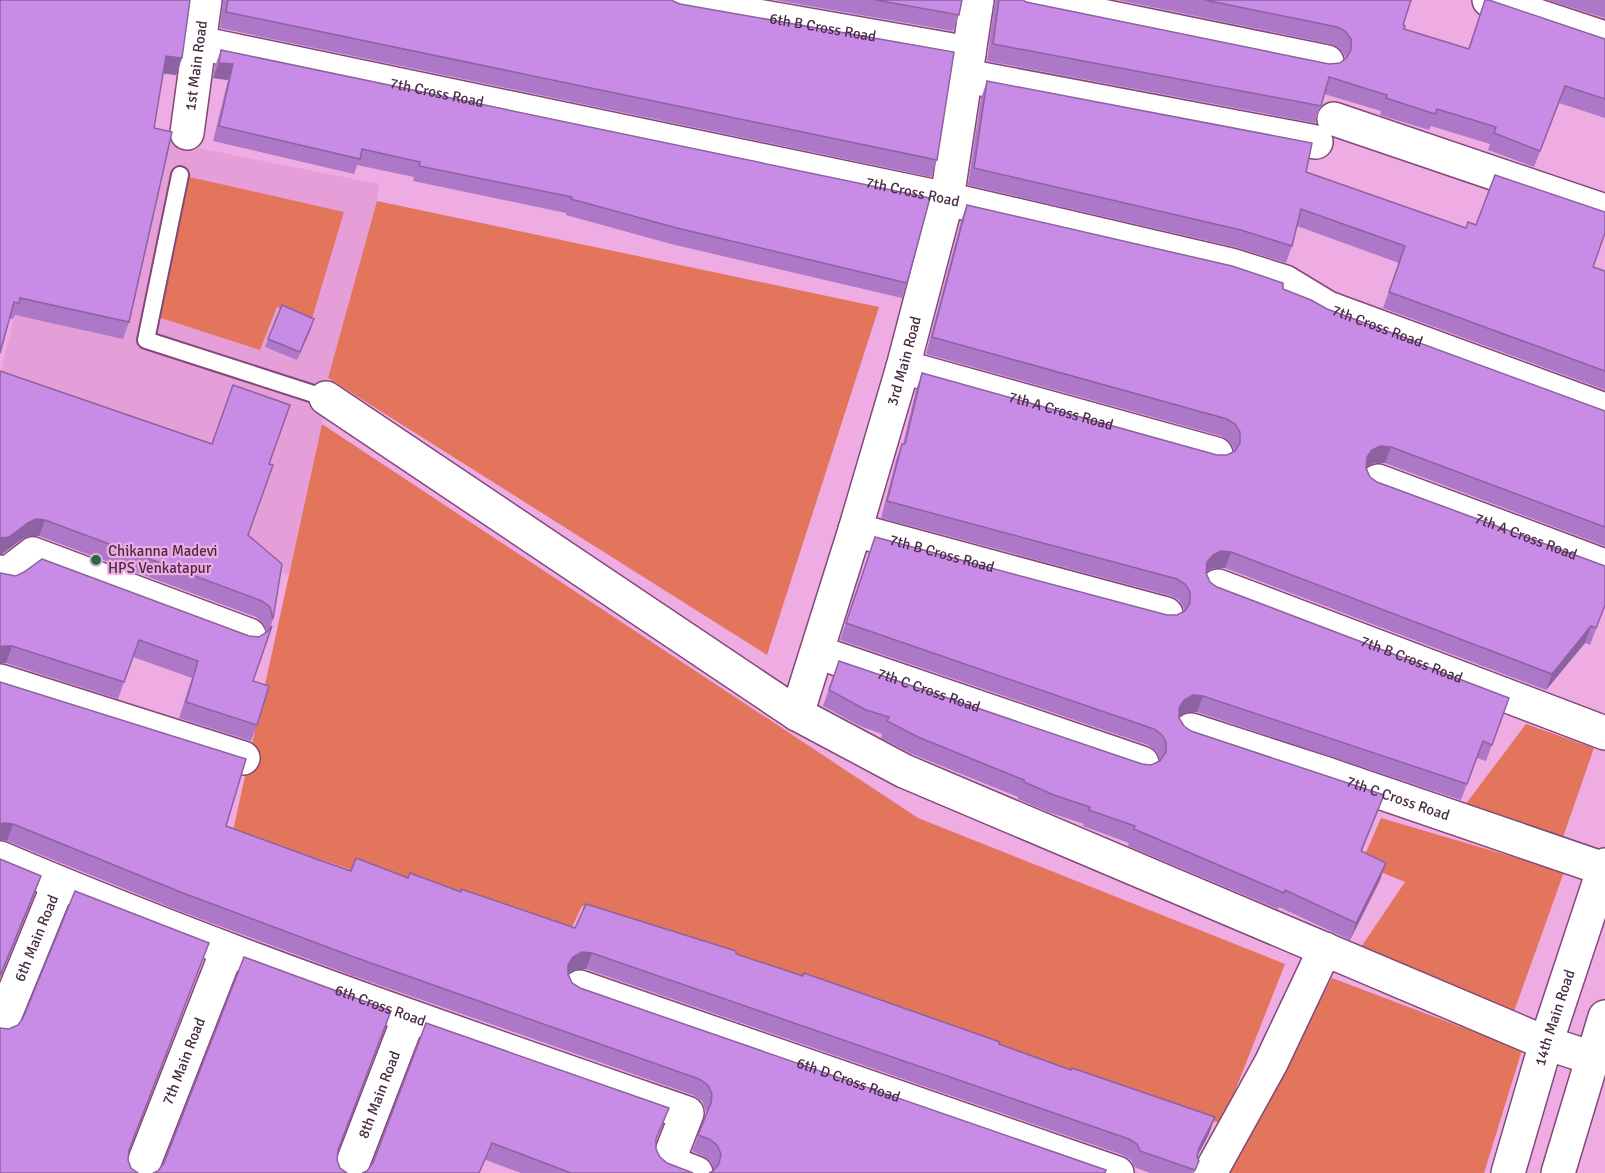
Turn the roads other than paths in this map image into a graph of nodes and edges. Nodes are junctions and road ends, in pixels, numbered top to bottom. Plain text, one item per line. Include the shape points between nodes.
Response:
1 (205, 0) edge
2 (977, 0) edge
3 (1024, 0) edge
4 (1489, 0) edge
5 (677, 2) edge
6 (1605, 38) edge
7 (200, 43) junction
8 (1327, 62) edge
9 (967, 64) junction
10 (187, 134) dead end
11 (180, 176) dead end
12 (947, 199) junction
13 (1605, 211) edge
14 (903, 367) junction
15 (326, 398) joint
16 (1605, 410) edge
17 (1216, 454) edge
18 (1378, 481) edge
19 (855, 530) junction
20 (1605, 566) edge
21 (2, 581) edge
22 (1218, 586) edge
23 (1166, 614) edge
24 (249, 635) edge
25 (817, 652) junction
26 (0, 681) edge
27 (797, 714) junction
28 (1191, 730) edge
29 (1605, 733) edge
30 (243, 758) edge
31 (1142, 763) edge
32 (0, 858) edge
33 (1604, 867) edge
34 (59, 884) junction
35 (1325, 949) junction
36 (227, 951) junction
37 (580, 987) edge
38 (409, 1017) junction
39 (1605, 1017) edge
40 (0, 1027) edge
41 (1546, 1043) junction
42 (1592, 1059) junction
43 (140, 1173) edge
44 (349, 1173) edge
45 (696, 1173) edge
46 (1117, 1173) edge
47 (1210, 1173) edge
48 (1508, 1173) edge
49 (1558, 1173) edge

1 - 7 street, 1st Main Road
2 - 9 street, 3rd Main Road
3 - 8 street
4 - 6 street
5 - 9 street, 6th B Cross Road
7 - 10 street, 1st Main Road
7 - 12 street, 7th Cross Road
9 - 12 street, 3rd Main Road
9 - 13 street, 6th B Cross Road via 1325,131
11 - 15 lane via 146,340
12 - 14 street, 3rd Main Road
12 - 16 street, 7th Cross Road via 1285,282 1328,308
14 - 17 street, 7th A Cross Road
14 - 19 street, 3rd Main Road
15 - 27 street
18 - 20 street, 7th A Cross Road
19 - 23 street, 7th B Cross Road
19 - 25 street, 3rd Main Road
21 - 24 street via 33,554
22 - 29 street, 7th B Cross Road
25 - 27 street, 3rd Main Road
25 - 31 street, 7th C Cross Road
26 - 30 street
27 - 35 street via 904,771
28 - 33 street, 7th C Cross Road
32 - 34 street, 6th Cross Road
33 - 41 street, 14th Main Road
34 - 36 street, 6th Cross Road
34 - 40 street, 6th Main Road
35 - 41 street
35 - 47 street via 1271,1063
36 - 38 street, 6th Cross Road
36 - 43 street, 7th Main Road
37 - 46 street, 6th D Cross Road
38 - 44 street, 8th Main Road
38 - 45 street, 6th Cross Road via 687,1113 668,1162
39 - 42 street
41 - 42 street
41 - 48 street, 14th Main Road
42 - 49 street

